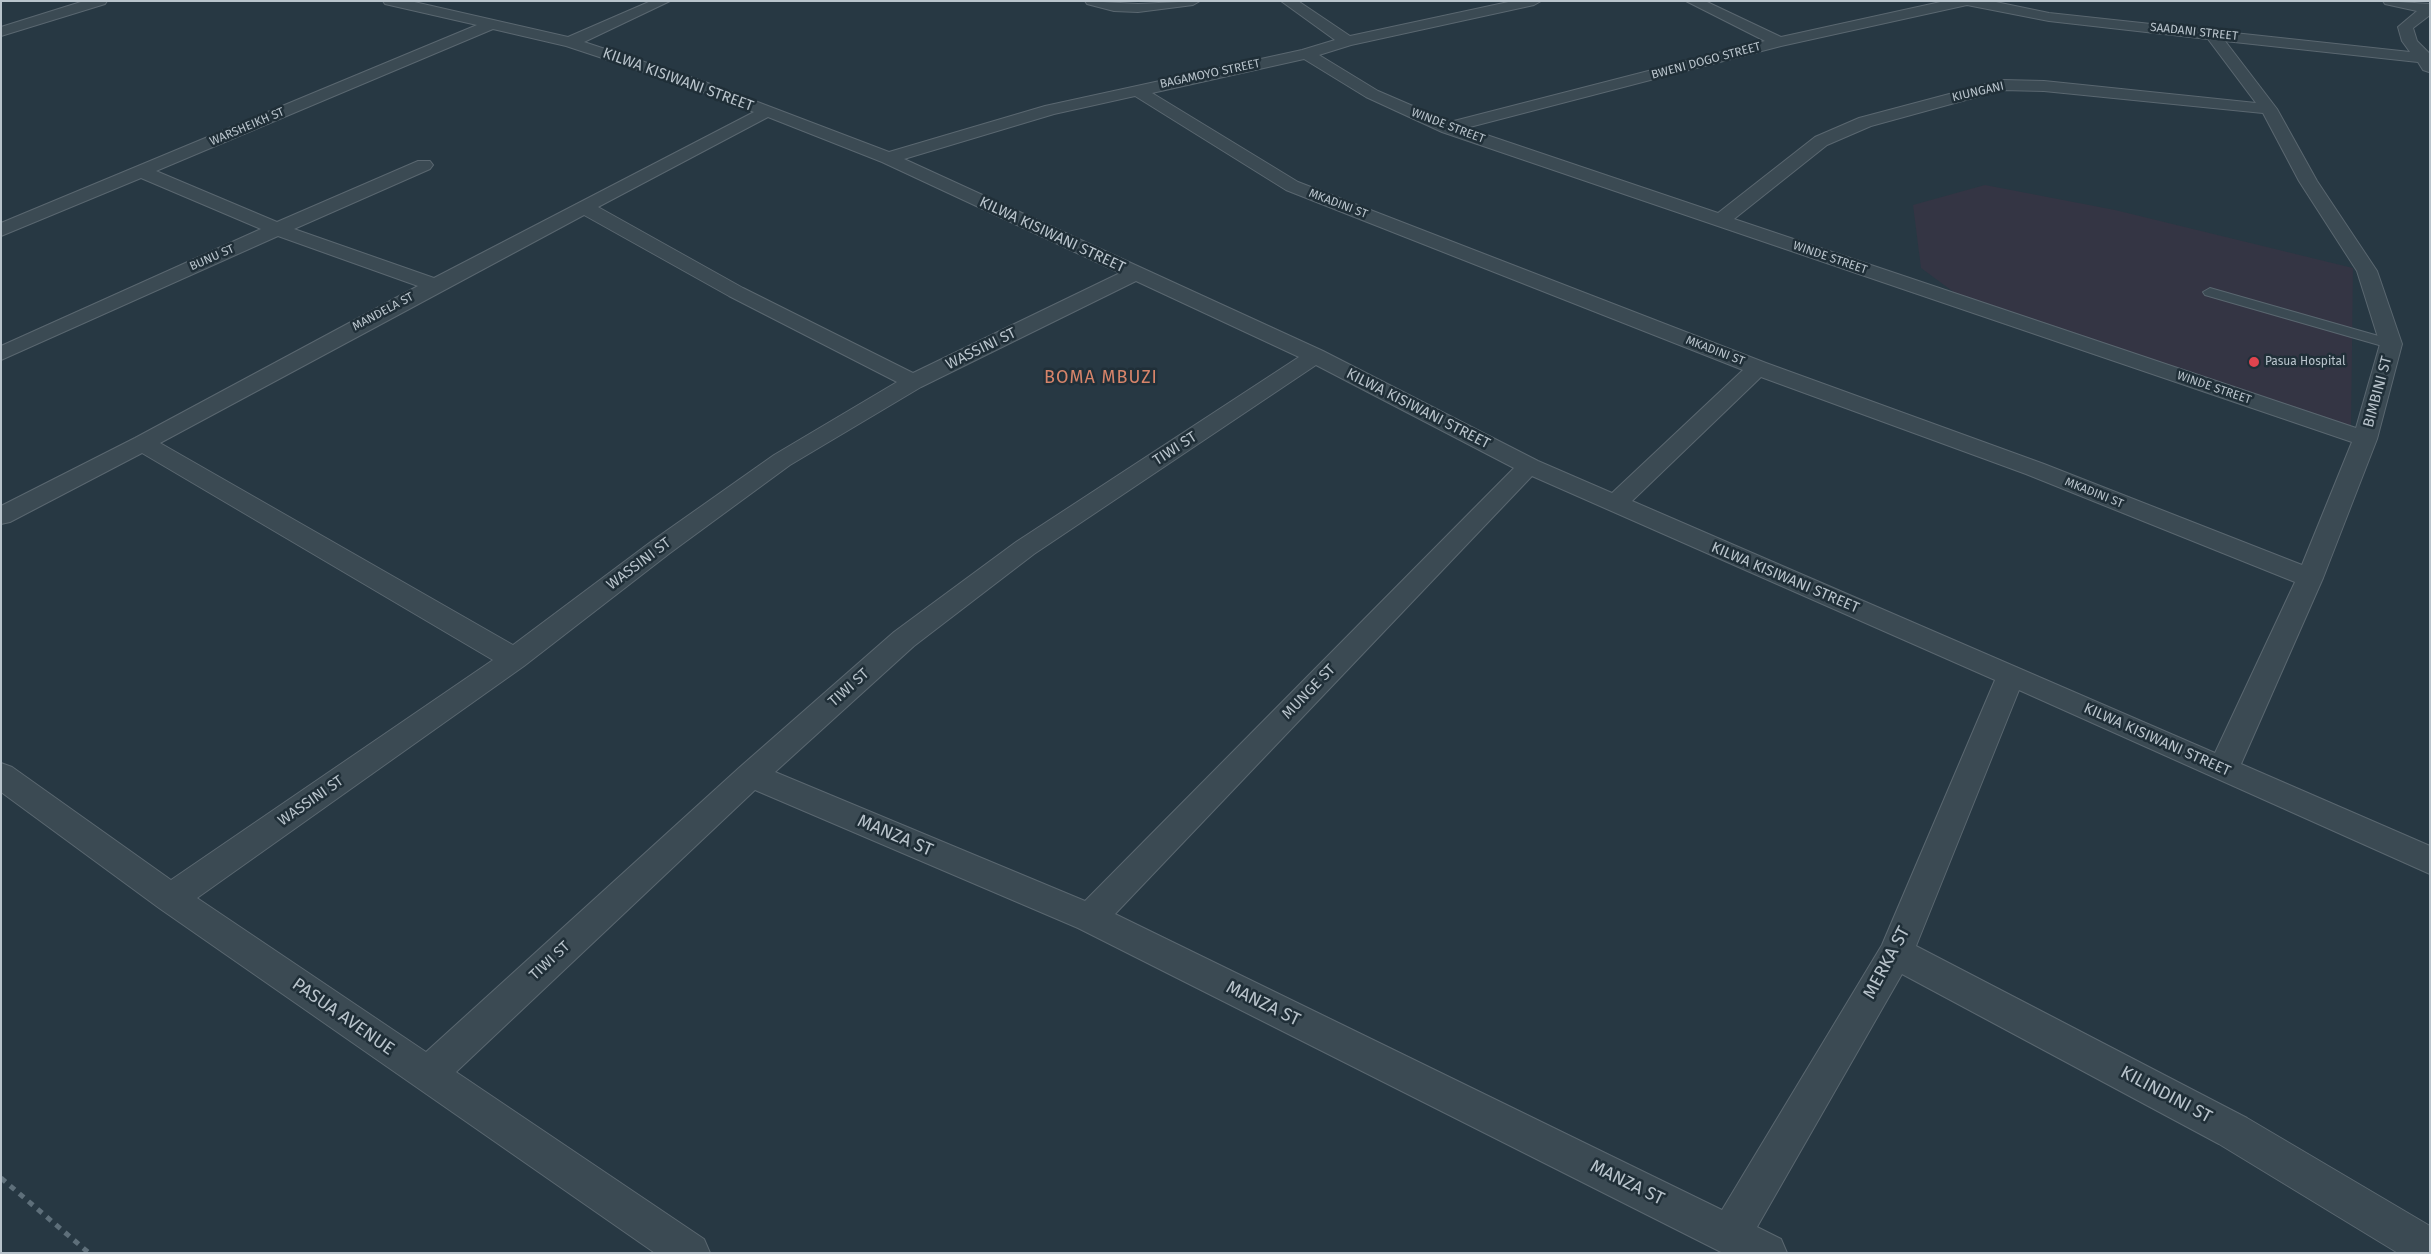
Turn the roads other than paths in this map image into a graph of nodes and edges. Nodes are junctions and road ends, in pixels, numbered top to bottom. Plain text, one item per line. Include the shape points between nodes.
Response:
1 (100, 1) edge
2 (390, 1) edge
3 (663, 1) edge
4 (1092, 1) edge
5 (1194, 1) edge
6 (1288, 1) edge
7 (1534, 1) edge
8 (1693, 1) edge
9 (1967, 1) edge
10 (2390, 1) edge
11 (2429, 8) edge
12 (1, 17) edge
13 (27, 24) junction
14 (492, 24) junction
15 (1, 32) edge
16 (2213, 35) junction
17 (570, 42) junction
18 (1347, 42) junction
19 (1779, 42) junction
20 (1306, 54) junction
21 (2426, 61) edge
22 (1136, 90) junction
23 (2269, 109) junction
24 (766, 112) junction
25 (1448, 128) junction
26 (888, 158) junction
27 (424, 165) dead end
28 (143, 172) junction
29 (584, 207) junction
30 (1720, 221) junction
31 (276, 229) junction
32 (1, 230) edge
33 (1134, 274) junction
34 (434, 284) junction
35 (2210, 292) dead end
36 (2391, 344) junction
37 (1, 354) edge
38 (1315, 356) junction
39 (1758, 368) junction
40 (913, 382) junction
41 (2365, 439) junction
42 (143, 442) junction
43 (1529, 466) junction
44 (1614, 504) junction
45 (1, 516) edge
46 (2310, 578) junction
47 (514, 659) junction
48 (2011, 675) junction
49 (2223, 769) junction
50 (751, 774) junction
51 (1, 775) edge
52 (2430, 861) edge
53 (171, 898) junction
54 (1090, 918) junction
55 (1896, 953) junction
56 (427, 1075) junction
57 (1730, 1234) junction
58 (2430, 1249) edge
59 (690, 1253) edge
60 (1767, 1253) edge

1 - 13 street
2 - 14 street, KILWA KISIWANI STREET
3 - 17 street
4 - 5 street via 1114,7 1138,8
6 - 18 street
7 - 18 street, BAGAMOYO STREET
8 - 19 street
9 - 16 street, SAADANI STREET via 2049,17
9 - 19 street, BWENI DOGO STREET
10 - 11 street
11 - 21 street via 2405,27 2410,41
12 - 13 street
13 - 15 street
14 - 17 street, KILWA KISIWANI STREET
14 - 28 street, WARSHEIKH ST
16 - 21 street, SAADANI STREET
16 - 23 street, BIMBINI ST
17 - 24 street, KILWA KISIWANI STREET via 699,84
18 - 20 street, BAGAMOYO STREET
19 - 25 street, BWENI DOGO STREET
20 - 22 street, BAGAMOYO STREET
20 - 25 street, WINDE STREET via 1372,94
22 - 26 street, BAGAMOYO STREET via 1051,110
22 - 39 street, MKADINI ST via 1292,186
23 - 30 street, KIUNGANI via 2044,86 2002,85 1865,122 1821,142
23 - 36 street, BIMBINI ST via 2308,181 2367,270
24 - 26 street, KILWA KISIWANI STREET
24 - 29 street, MANDELA ST
25 - 30 street, WINDE STREET
26 - 33 street, KILWA KISIWANI STREET
27 - 31 street, BUNU ST
28 - 31 street
28 - 32 street, WARSHEIKH ST
29 - 34 street, MANDELA ST
29 - 40 street via 736,292
30 - 41 street, WINDE STREET
31 - 34 street
31 - 37 street, BUNU ST
33 - 38 street, KILWA KISIWANI STREET
33 - 40 street, WASSINI ST
34 - 42 street, MANDELA ST
35 - 36 lane
36 - 41 street, BIMBINI ST
38 - 43 street, KILWA KISIWANI STREET
38 - 50 street, TIWI ST via 1018,554 904,639
39 - 44 street
39 - 46 street, MKADINI ST via 2035,469
40 - 47 street, WASSINI ST via 782,460
41 - 46 street, BIMBINI ST
42 - 45 street, MANDELA ST
42 - 47 street
43 - 44 street, KILWA KISIWANI STREET
43 - 54 street, MUNGE ST
44 - 48 street, KILWA KISIWANI STREET
46 - 49 street, BIMBINI ST
47 - 53 street, WASSINI ST
48 - 49 street, KILWA KISIWANI STREET
48 - 55 street, MERKA ST
49 - 52 street, KILWA KISIWANI STREET
50 - 54 street, MANZA ST
50 - 56 street, TIWI ST
51 - 53 street, PASUA AVENUE
53 - 56 street, PASUA AVENUE
54 - 57 street, MANZA ST
55 - 57 street, MERKA ST
55 - 58 street, KILINDINI ST via 2233,1131
56 - 59 street, PASUA AVENUE
57 - 60 street, MANZA ST

